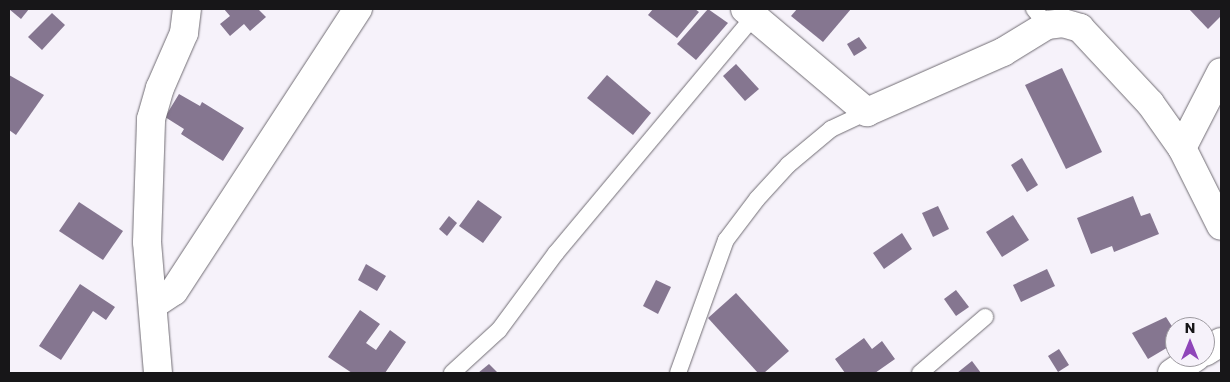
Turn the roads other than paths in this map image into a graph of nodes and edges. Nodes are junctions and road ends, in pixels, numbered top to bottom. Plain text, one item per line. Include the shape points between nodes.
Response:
1 (187, 9) edge
2 (358, 9) edge
3 (749, 12) edge
4 (1040, 17) edge
5 (1221, 72) edge
6 (867, 112) junction
7 (1182, 148) junction
8 (1221, 226) edge
9 (153, 305) junction
10 (985, 317) dead end
11 (158, 373) edge
12 (452, 373) edge
13 (678, 373) edge
14 (920, 373) edge

1 - 9 street via 184,33 160,88 151,119 147,242
2 - 9 street via 174,291
3 - 6 street
3 - 12 lane via 556,252 499,330
4 - 6 street via 1002,52
4 - 7 street via 1080,28 1150,103
5 - 7 street
6 - 13 lane via 831,129 788,166 757,199 726,240
7 - 8 street
9 - 11 street
10 - 14 lane

